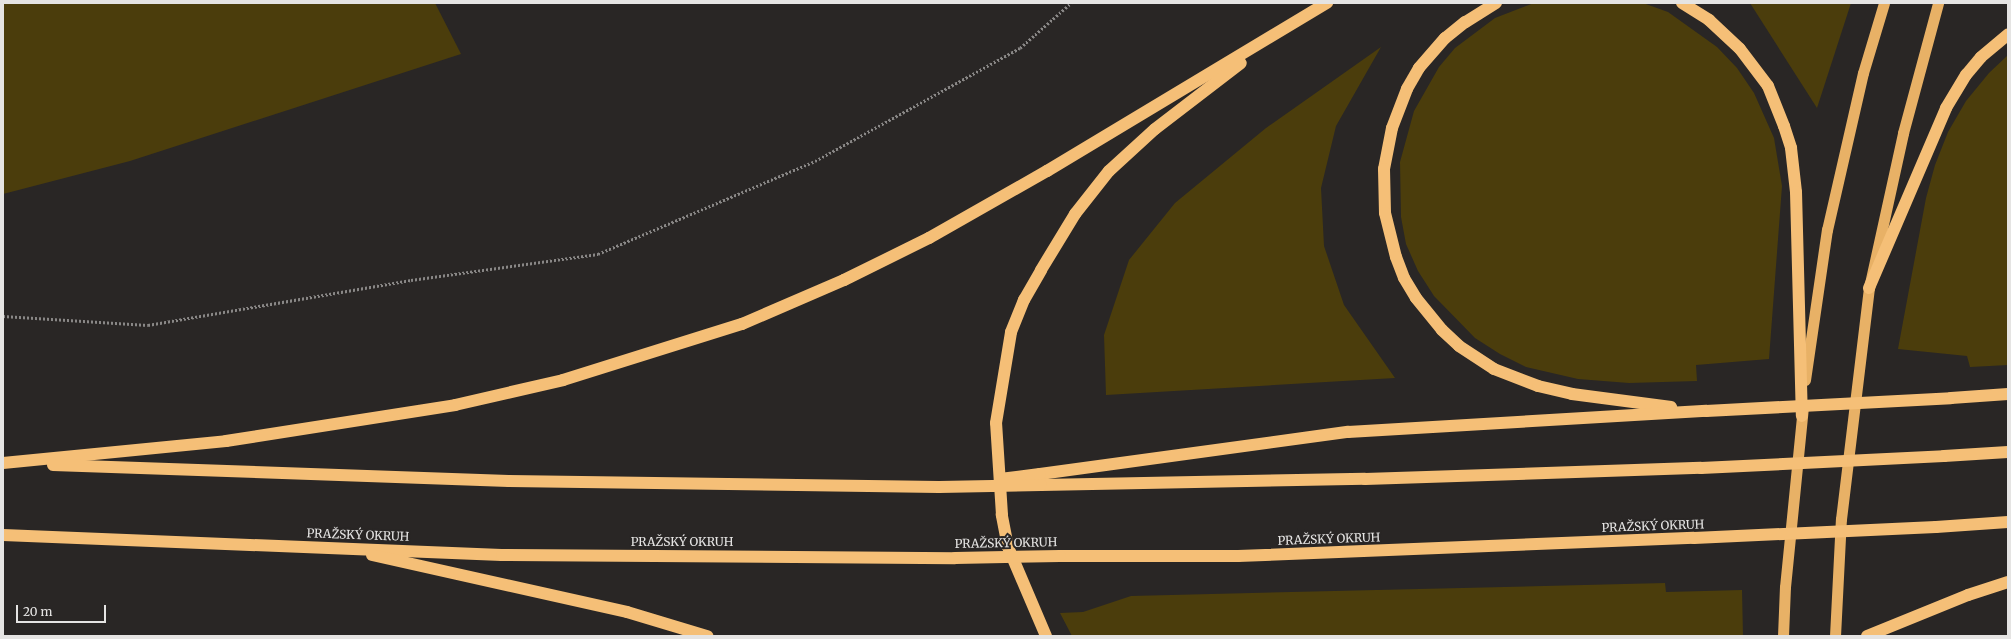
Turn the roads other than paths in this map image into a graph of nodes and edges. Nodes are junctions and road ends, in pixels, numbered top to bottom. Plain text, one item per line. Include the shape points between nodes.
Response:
1 (1327, 3) edge
2 (1496, 3) edge
3 (1682, 3) edge
4 (1884, 3) edge
5 (1938, 3) edge
6 (1285, 30) junction
7 (2008, 34) edge
8 (1869, 288) junction
9 (2008, 394) edge
10 (1706, 411) junction
11 (1802, 416) junction
12 (2008, 452) edge
13 (3, 463) edge
14 (1040, 479) junction
15 (2008, 522) edge
16 (3, 535) edge
17 (342, 548) junction
18 (2008, 582) edge
19 (707, 636) edge
20 (1046, 636) edge
21 (1783, 636) edge
22 (1835, 636) edge
23 (1867, 636) edge

1 - 6 highway
2 - 10 highway via 1450,34 1423,63 1407,89 1392,128 1384,169 1385,213 1404,278 1416,298 1442,330 1476,358 1514,378 1572,394
3 - 11 highway via 1709,20 1740,48 1768,86 1784,126 1796,192
4 - 11 highway via 1863,73 1828,230 1808,349
5 - 8 highway via 1903,133
6 - 13 highway via 929,238 796,302 681,345 508,394 356,422 203,444
6 - 20 highway via 1155,129 1109,171 1075,214 1024,300 1005,361 996,422 1002,515 1008,547
7 - 8 highway via 1981,57 1966,75 1946,108
8 - 22 highway via 1841,519
9 - 10 highway, bridge
10 - 14 highway via 1348,432
11 - 21 highway via 1785,587
12 - 14 highway, bridge via 1701,468 1366,479
13 - 14 highway, bridge via 509,481 939,487
15 - 17 highway, PRAŽSKÝ OKRUH, bridge via 1694,538 1238,556 955,558 502,555
16 - 17 highway, PRAŽSKÝ OKRUH
17 - 19 highway via 627,612
18 - 23 highway via 1944,604

